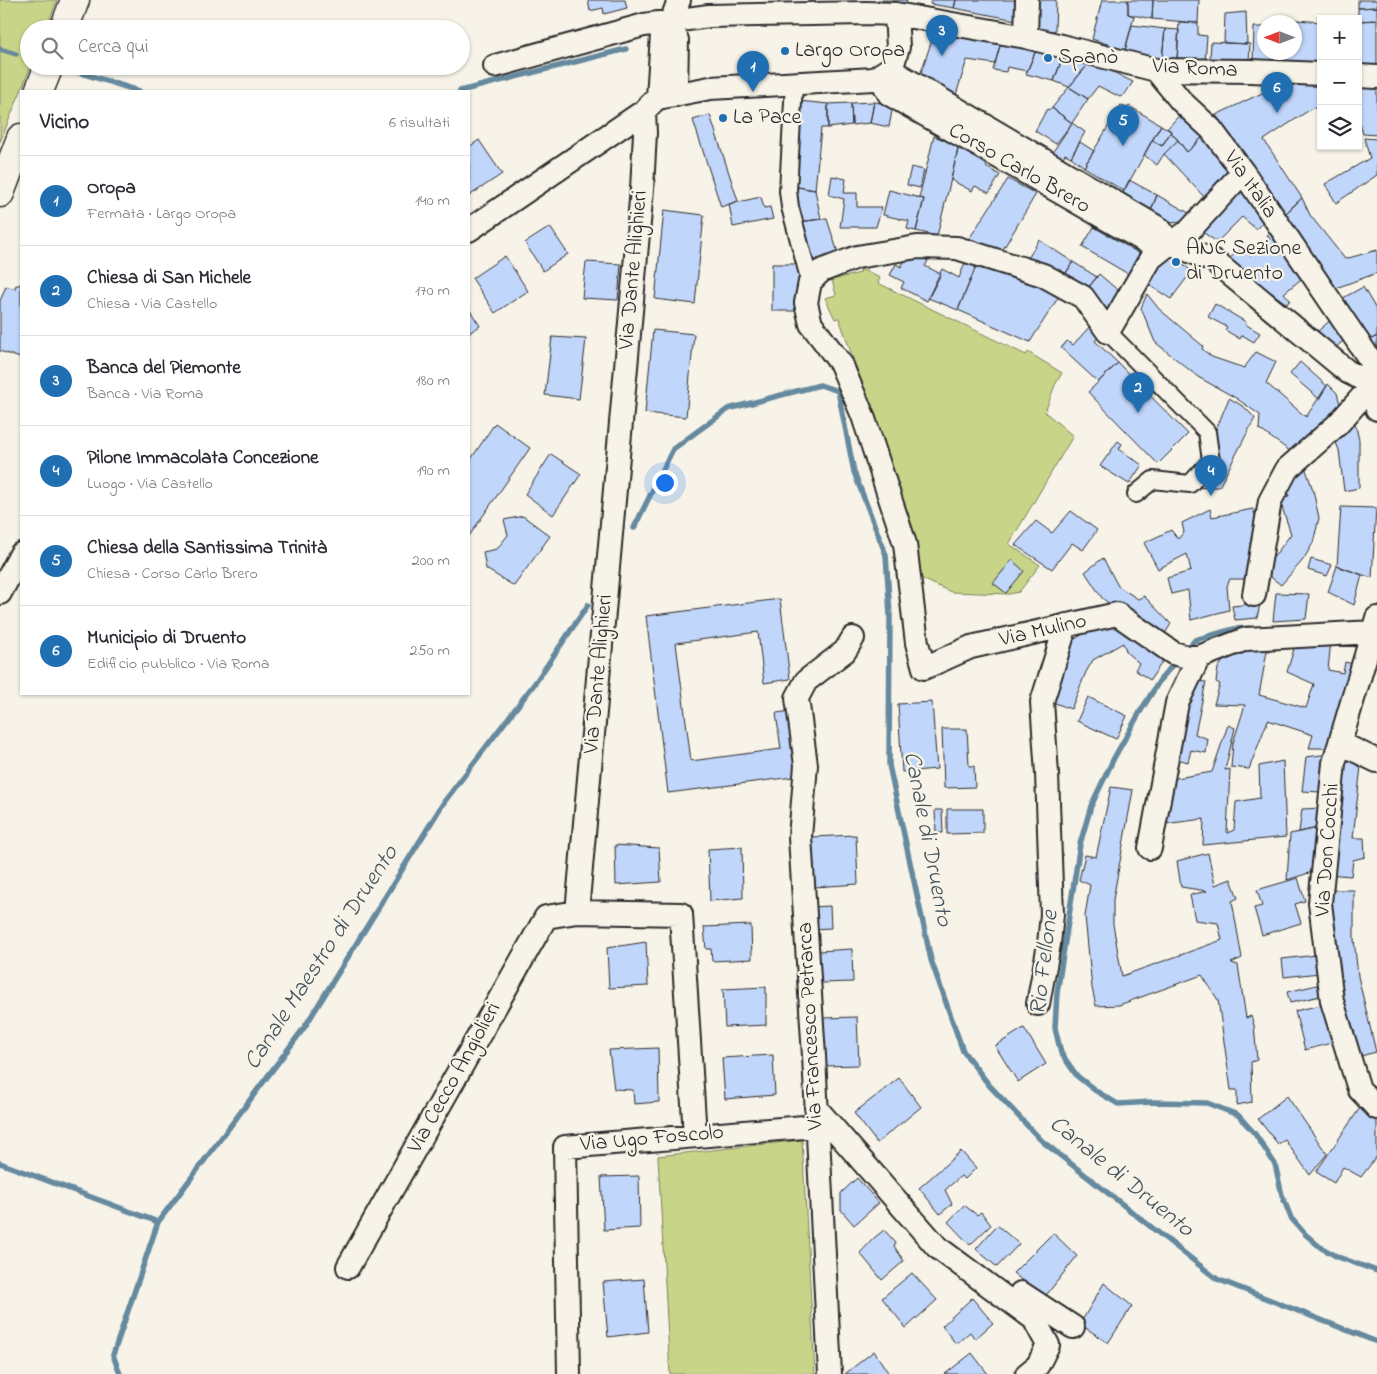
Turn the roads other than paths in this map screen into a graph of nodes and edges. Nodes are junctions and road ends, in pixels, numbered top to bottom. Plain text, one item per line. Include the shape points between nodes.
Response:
1 (75, 0) edge
2 (679, 0) edge
3 (1027, 0) edge
4 (869, 6) edge
5 (896, 14) junction
6 (67, 20) edge
7 (672, 22) junction
8 (1026, 37) junction
9 (495, 66) dead end
10 (1156, 70) junction
11 (886, 71) junction
12 (1317, 74) edge
13 (45, 75) edge
14 (1362, 76) edge
15 (1377, 77) edge
16 (794, 84) junction
17 (39, 90) edge
18 (659, 101) junction
19 (20, 141) edge
20 (1243, 172) junction
21 (0, 193) edge
22 (470, 229) edge
23 (1170, 243) junction
24 (810, 282) junction
25 (1108, 332) junction
26 (1376, 386) edge
27 (1377, 409) edge
28 (1136, 494) dead end
29 (20, 556) edge
30 (0, 593) edge
31 (1254, 595) dead end
32 (1066, 625) junction
33 (1375, 625) edge
34 (852, 638) dead end
35 (1187, 656) junction
36 (1340, 742) junction
37 (1377, 761) edge
38 (1150, 848) dead end
39 (578, 912) junction
40 (1038, 1004) dead end
41 (1377, 1108) edge
42 (816, 1109) junction
43 (695, 1136) junction
44 (348, 1267) dead end
45 (1073, 1327) dead end
46 (569, 1374) edge
47 (830, 1374) edge
48 (1027, 1374) edge

1 - 6 street
2 - 7 street
3 - 8 street
4 - 5 street
4 - 7 street via 709,16
5 - 8 street, Via Roma
5 - 11 street via 898,47
7 - 9 street via 644,25
7 - 18 street via 662,34
8 - 10 street, Via Roma
10 - 12 street, Via Roma
10 - 20 street, Via Italia via 1211,129
11 - 16 street via 874,79
11 - 23 street, Corso Carlo Brero via 889,94 1150,244
13 - 17 street
14 - 15 street
16 - 18 street via 710,88
16 - 24 street via 788,192
18 - 22 street
18 - 39 street, Via Dante Alighieri via 645,133
19 - 21 street
20 - 23 street via 1188,232
20 - 26 street, Via Italia via 1371,361
23 - 25 street via 1151,258
23 - 26 street, Corso Carlo Brero via 1214,261 1348,372
24 - 25 street via 821,271 857,257 917,247 957,248 1043,275 1083,297
24 - 32 street, Via Mulino via 806,303 811,324 841,364 862,416 904,544 917,643 924,668 971,647
25 - 28 street via 1208,432 1211,461 1190,484 1153,480
26 - 27 street
26 - 31 street via 1287,469 1270,501
29 - 30 street
32 - 35 street, Via Mulino via 1117,614
32 - 40 street via 1042,702 1052,914
33 - 35 street via 1246,639
33 - 36 street, Via Don Cocchi
34 - 42 street, Via Francesco Petrarca via 845,651 806,681 797,698 806,765 800,837
35 - 38 street
36 - 37 street
36 - 41 street, Via Don Cocchi via 1334,763 1320,903 1332,1001 1359,1089
39 - 43 street via 681,914
39 - 44 street, Via Cecco Angiolieri via 546,917
42 - 43 street, Via Ugo Foscolo
42 - 45 street via 947,1240
42 - 47 street, Via Francesco Petrarca
42 - 48 street via 937,1247 1034,1319 1048,1345 1038,1365
43 - 46 street, Via Ugo Foscolo via 565,1146

